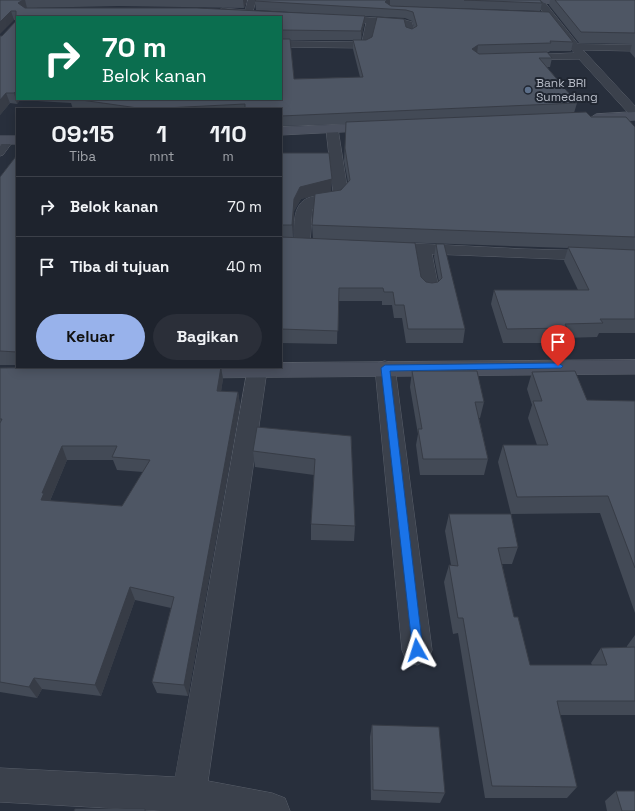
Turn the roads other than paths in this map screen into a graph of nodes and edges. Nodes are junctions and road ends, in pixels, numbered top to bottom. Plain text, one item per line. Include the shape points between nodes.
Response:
1 (38, 0) edge
2 (252, 0) edge
3 (538, 0) edge
4 (544, 0) edge
5 (635, 6) edge
6 (210, 11) edge
7 (42, 12) edge
8 (22, 15) edge
9 (251, 15) edge
10 (536, 16) edge
11 (552, 16) junction
12 (325, 18) edge
13 (371, 20) junction
14 (410, 34) edge
15 (282, 44) edge
16 (575, 47) junction
17 (635, 48) edge
18 (582, 56) junction
19 (507, 58) edge
20 (635, 115) edge
21 (582, 118) edge
22 (392, 127) edge
23 (332, 129) junction
24 (282, 131) edge
25 (9, 140) edge
26 (0, 153) edge
27 (302, 245) edge
28 (370, 247) edge
29 (423, 249) junction
30 (635, 257) edge
31 (430, 290) edge
32 (635, 367) edge
33 (385, 368) junction
34 (257, 370) junction
35 (170, 371) edge
36 (417, 650) dead end
37 (0, 785) edge
38 (188, 795) junction
39 (272, 811) edge

1 - 8 street
2 - 9 street
3 - 11 street
4 - 5 street
6 - 9 street
7 - 8 street
10 - 11 street
11 - 16 street
12 - 13 street
13 - 14 street via 408,23
13 - 15 street via 366,45
16 - 17 street
16 - 18 street
18 - 19 street
18 - 20 street
20 - 21 street
22 - 23 street
23 - 24 street
23 - 27 street via 341,193 334,199 307,202
25 - 26 lane
28 - 29 street
29 - 30 street
29 - 31 street
32 - 33 street
33 - 34 street
33 - 36 street
34 - 35 street
34 - 38 street
37 - 38 street
38 - 39 street

